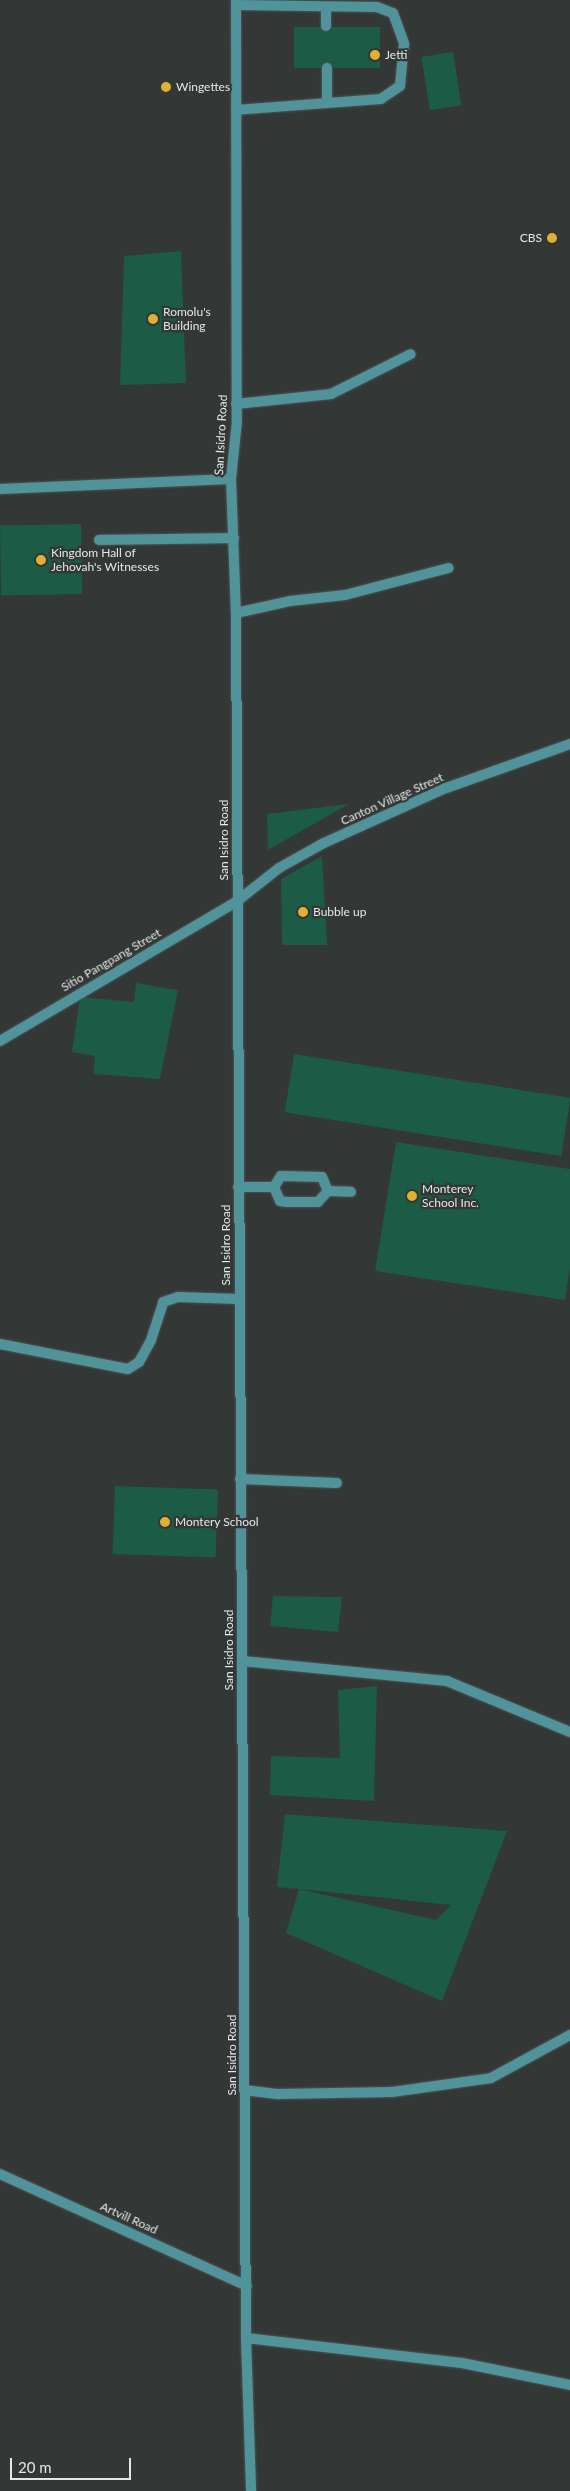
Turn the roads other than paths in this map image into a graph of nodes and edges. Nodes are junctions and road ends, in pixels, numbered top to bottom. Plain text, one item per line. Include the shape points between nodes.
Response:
1 (236, 2) edge
2 (326, 7) junction
3 (326, 26) dead end
4 (327, 68) dead end
5 (328, 103) junction
6 (236, 110) junction
7 (411, 354) dead end
8 (236, 404) junction
9 (231, 478) junction
10 (0, 489) edge
11 (234, 538) junction
12 (99, 540) dead end
13 (449, 568) dead end
14 (236, 613) junction
15 (570, 744) edge
16 (236, 902) junction
17 (0, 1041) edge
18 (238, 1187) junction
19 (274, 1187) junction
20 (328, 1191) junction
21 (351, 1192) dead end
22 (239, 1299) junction
23 (0, 1344) edge
24 (240, 1479) junction
25 (337, 1483) dead end
26 (242, 1661) junction
27 (570, 1732) edge
28 (570, 2035) edge
29 (244, 2090) junction
30 (0, 2174) edge
31 (247, 2286) junction
32 (246, 2338) junction
33 (570, 2385) edge
34 (251, 2491) edge

1 - 2 street
1 - 6 street, San Isidro Road
2 - 3 street
2 - 5 street via 377,7 393,13 404,44 400,86 390,95
4 - 5 street
5 - 6 street
6 - 8 street, San Isidro Road
7 - 8 street via 331,394
8 - 9 street, San Isidro Road
9 - 10 street
9 - 11 street, San Isidro Road
11 - 12 street
11 - 14 street, San Isidro Road
13 - 14 street via 345,595 290,601
14 - 16 street, San Isidro Road
15 - 16 street, Canton Village Street via 446,788 324,844 279,868
16 - 17 street, Sitio Pangpang Street
16 - 18 street, San Isidro Road
18 - 19 street
18 - 22 street, San Isidro Road
19 - 20 street via 280,1201 287,1202 318,1202
19 - 20 street via 281,1176 322,1177
20 - 21 street
22 - 23 street via 178,1297 163,1302 151,1340 139,1362 128,1369
22 - 24 street, San Isidro Road
24 - 25 street
24 - 26 street, San Isidro Road
26 - 27 street via 447,1681
26 - 29 street, San Isidro Road
28 - 29 street via 491,2078 392,2092 279,2094
29 - 31 street, San Isidro Road
30 - 31 street, Artvill Road
31 - 32 street, San Isidro Road
32 - 33 street via 462,2363
32 - 34 street, San Isidro Road

